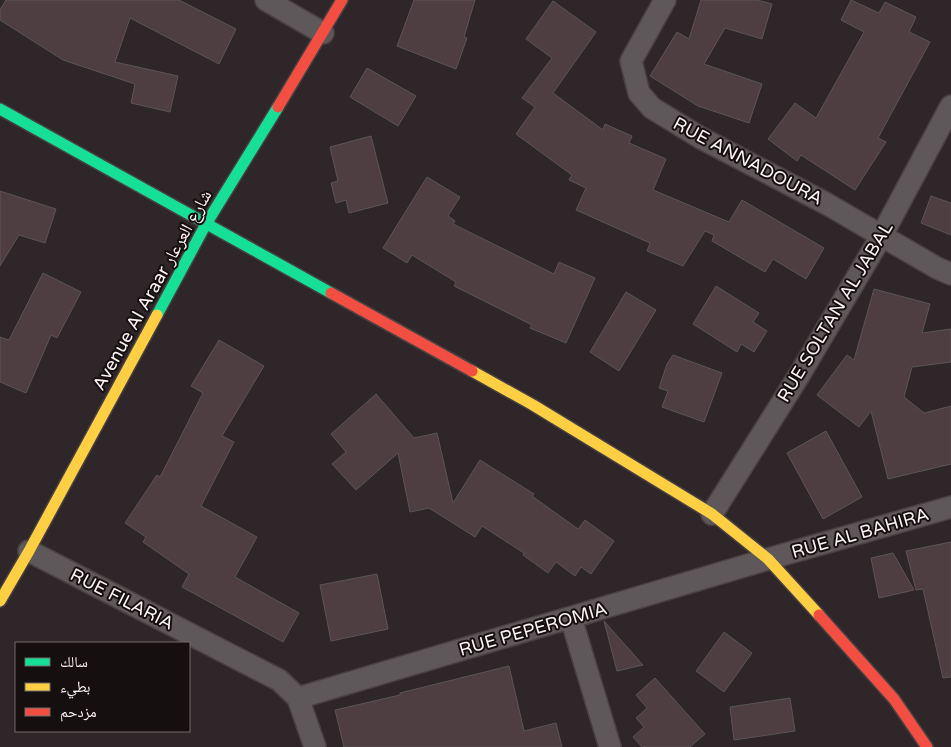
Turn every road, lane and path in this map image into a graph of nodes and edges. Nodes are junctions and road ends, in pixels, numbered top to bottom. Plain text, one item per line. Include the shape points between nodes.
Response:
1 (266, 0) edge
2 (342, 0) edge
3 (665, 0) edge
4 (323, 33) junction
5 (951, 106) edge
6 (0, 109) edge
7 (206, 224) junction
8 (882, 236) junction
9 (951, 274) edge
10 (951, 507) edge
11 (712, 514) junction
12 (29, 551) junction
13 (768, 559) junction
14 (0, 601) edge
15 (571, 618) junction
16 (298, 698) junction
17 (315, 747) edge
18 (610, 747) edge
19 (927, 747) edge

1 - 4 street
2 - 4 street, Avenue Al Araar شارع العرعار
3 - 8 street, RUE ANNADOURA via 631,62 639,93 652,108
4 - 7 street, Avenue Al Araar شارع العرعار
5 - 8 street, RUE SOLTAN AL JABAL
6 - 7 street
7 - 11 street via 533,406
7 - 12 street, Avenue Al Araar شارع العرعار
8 - 9 street, RUE ANNADOURA
8 - 11 street, RUE SOLTAN AL JABAL
10 - 13 street, RUE AL BAHIRA
11 - 13 street
12 - 14 street, Avenue Al Araar شارع العرعار
12 - 16 street, RUE FILARIA via 279,680
13 - 15 street, RUE PEPEROMIA
13 - 19 street via 894,699
15 - 16 street, RUE PEPEROMIA
15 - 18 street
16 - 17 street, RUE FILARIA

